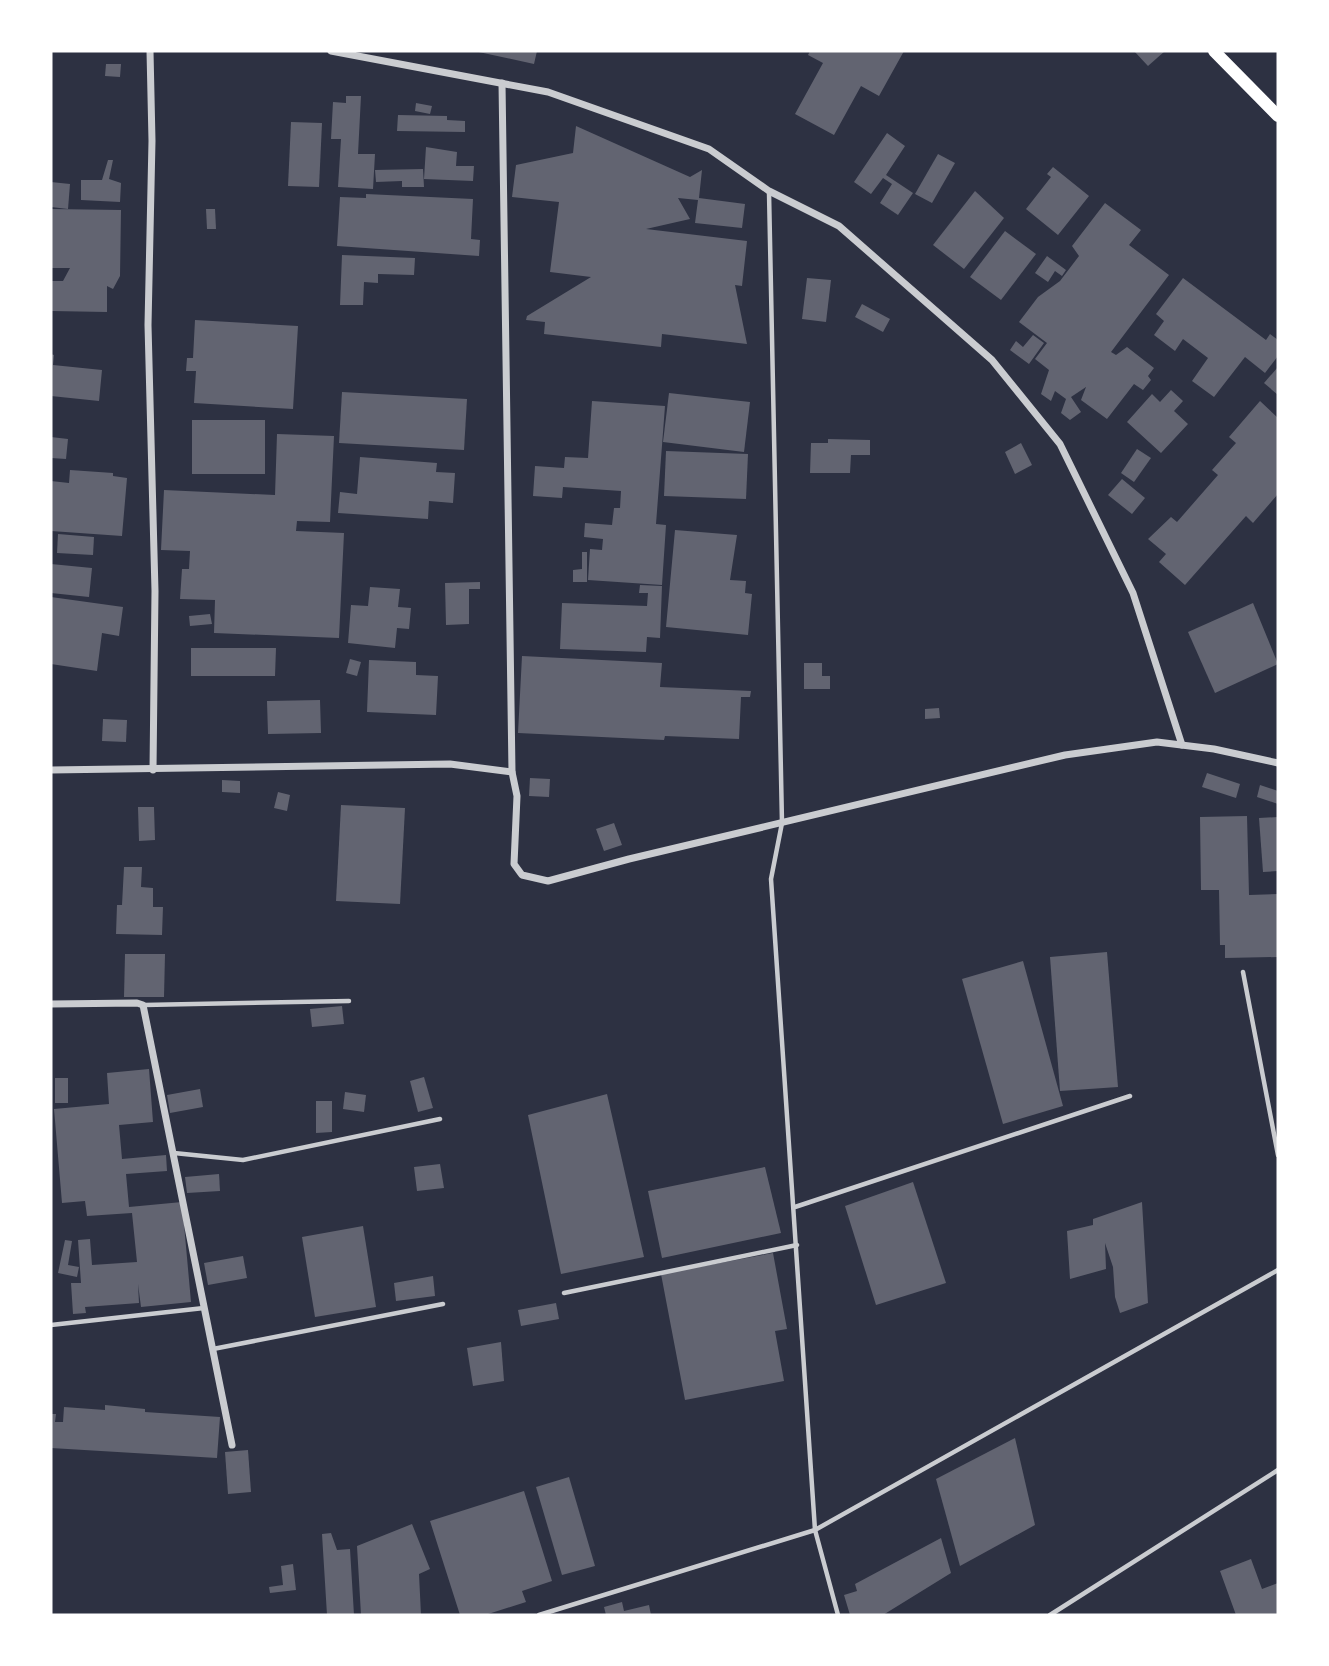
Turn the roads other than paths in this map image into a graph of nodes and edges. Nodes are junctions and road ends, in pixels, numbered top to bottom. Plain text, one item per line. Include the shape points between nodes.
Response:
1 (150, 51) edge
2 (331, 51) edge
3 (1213, 51) edge
4 (502, 83) junction
5 (1278, 116) edge
6 (769, 191) junction
7 (1182, 745) junction
8 (1278, 763) edge
9 (51, 770) edge
10 (153, 770) junction
11 (512, 772) junction
12 (782, 823) junction
13 (1243, 972) dead end
14 (349, 1001) dead end
15 (51, 1004) edge
16 (143, 1005) junction
17 (1130, 1096) dead end
18 (440, 1119) dead end
19 (174, 1153) junction
20 (1278, 1155) edge
21 (795, 1208) junction
22 (797, 1245) junction
23 (1278, 1270) edge
24 (564, 1293) dead end
25 (443, 1304) dead end
26 (205, 1308) junction
27 (51, 1325) edge
28 (213, 1349) junction
29 (232, 1445) dead end
30 (1278, 1470) edge
31 (815, 1530) junction
32 (539, 1615) edge
33 (838, 1615) edge
34 (1050, 1615) edge

1 - 10 street
2 - 4 street
3 - 5 main road
4 - 6 street via 548,92 709,149
4 - 11 street
6 - 7 street via 839,226 992,360 1060,444 1133,593
6 - 12 lane
7 - 8 street
7 - 12 street via 1157,741 1065,755
9 - 10 street
10 - 11 street via 450,764
11 - 12 street via 517,796 514,864 522,875 548,881
12 - 21 lane via 771,879
13 - 20 lane
14 - 16 lane
15 - 16 street
16 - 19 street
17 - 21 lane
18 - 19 lane via 243,1160
19 - 26 street
21 - 22 lane
22 - 24 lane
22 - 31 lane
23 - 31 lane
25 - 28 lane
26 - 27 lane
26 - 28 street
28 - 29 street
30 - 34 lane
31 - 32 lane
31 - 33 lane

